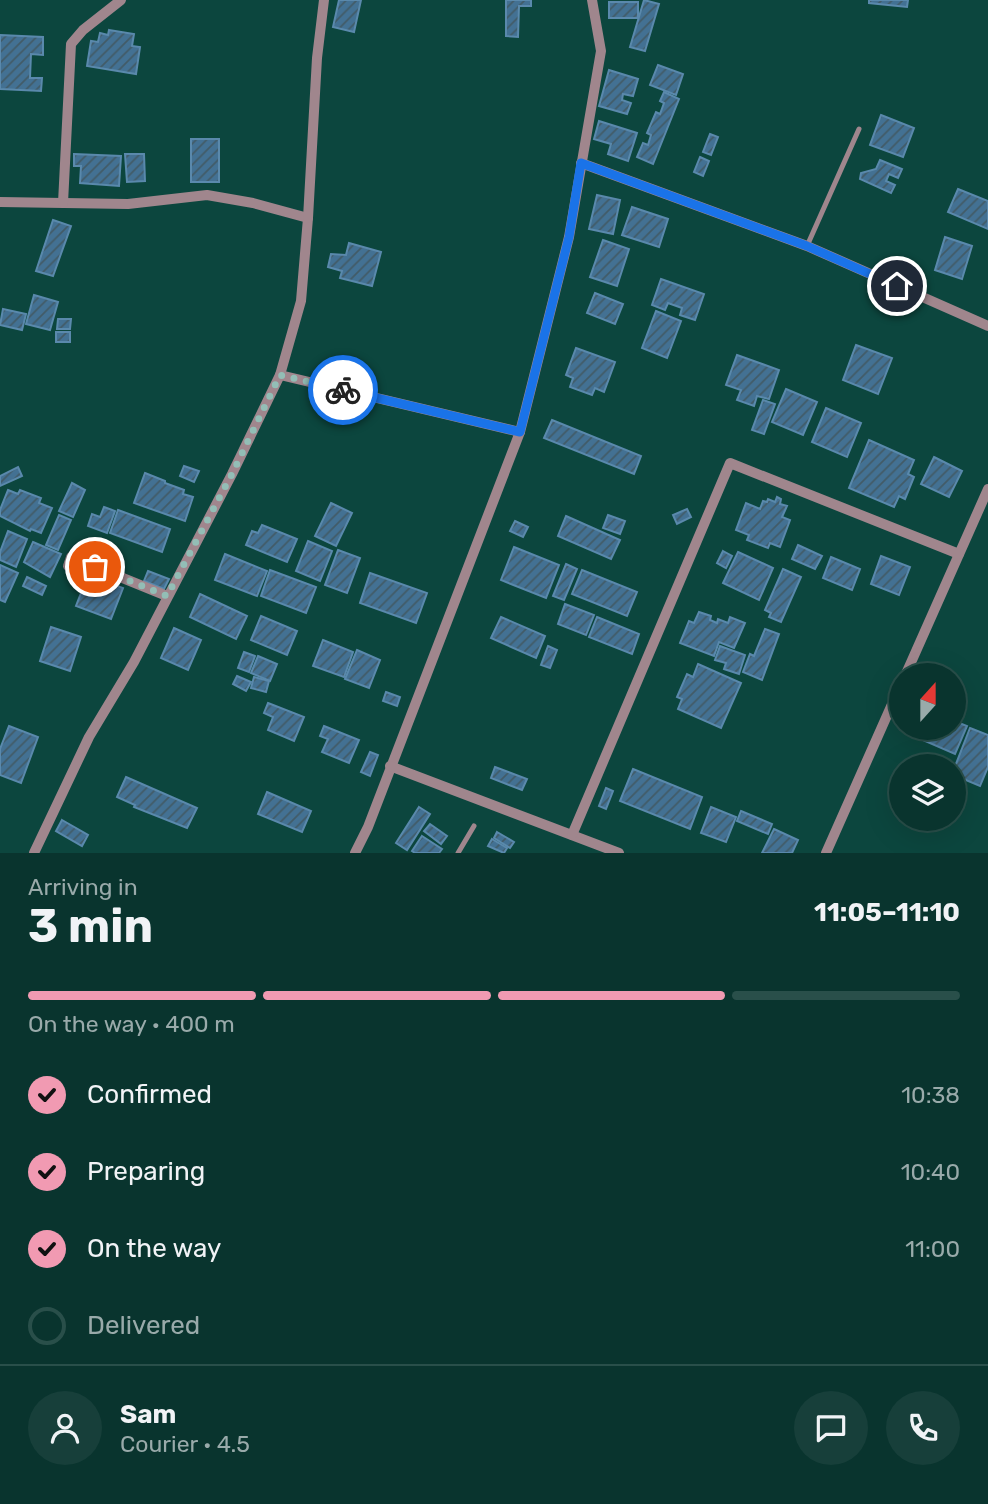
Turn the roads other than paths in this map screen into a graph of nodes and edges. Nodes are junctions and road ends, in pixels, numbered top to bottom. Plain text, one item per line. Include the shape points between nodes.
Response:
1 (121, 0) edge
2 (324, 0) edge
3 (592, 0) edge
4 (859, 129) dead end
5 (581, 163) junction
6 (0, 202) edge
7 (62, 203) junction
8 (307, 218) junction
9 (807, 246) junction
10 (988, 326) edge
11 (280, 375) junction
12 (520, 432) junction
13 (988, 489) edge
14 (959, 554) junction
15 (68, 566) dead end
16 (167, 596) junction
17 (911, 663) edge
18 (889, 711) edge
19 (390, 766) junction
20 (474, 826) dead end
21 (572, 835) junction
22 (34, 853) edge
23 (355, 853) edge
24 (458, 853) edge
25 (619, 853) edge
26 (826, 853) edge

1 - 7 street via 71,44
2 - 8 street
3 - 5 street via 601,51
4 - 9 lane
5 - 9 street
5 - 12 street via 569,237
6 - 7 street
7 - 8 street via 128,204 207,195
8 - 11 street via 302,301
9 - 10 street
11 - 12 street
11 - 16 street
12 - 19 street
13 - 14 street
14 - 17 street
14 - 21 street via 730,463
15 - 16 street via 71,557
16 - 22 street via 89,737
18 - 26 street
19 - 21 street
19 - 23 street
20 - 24 lane
21 - 25 street

